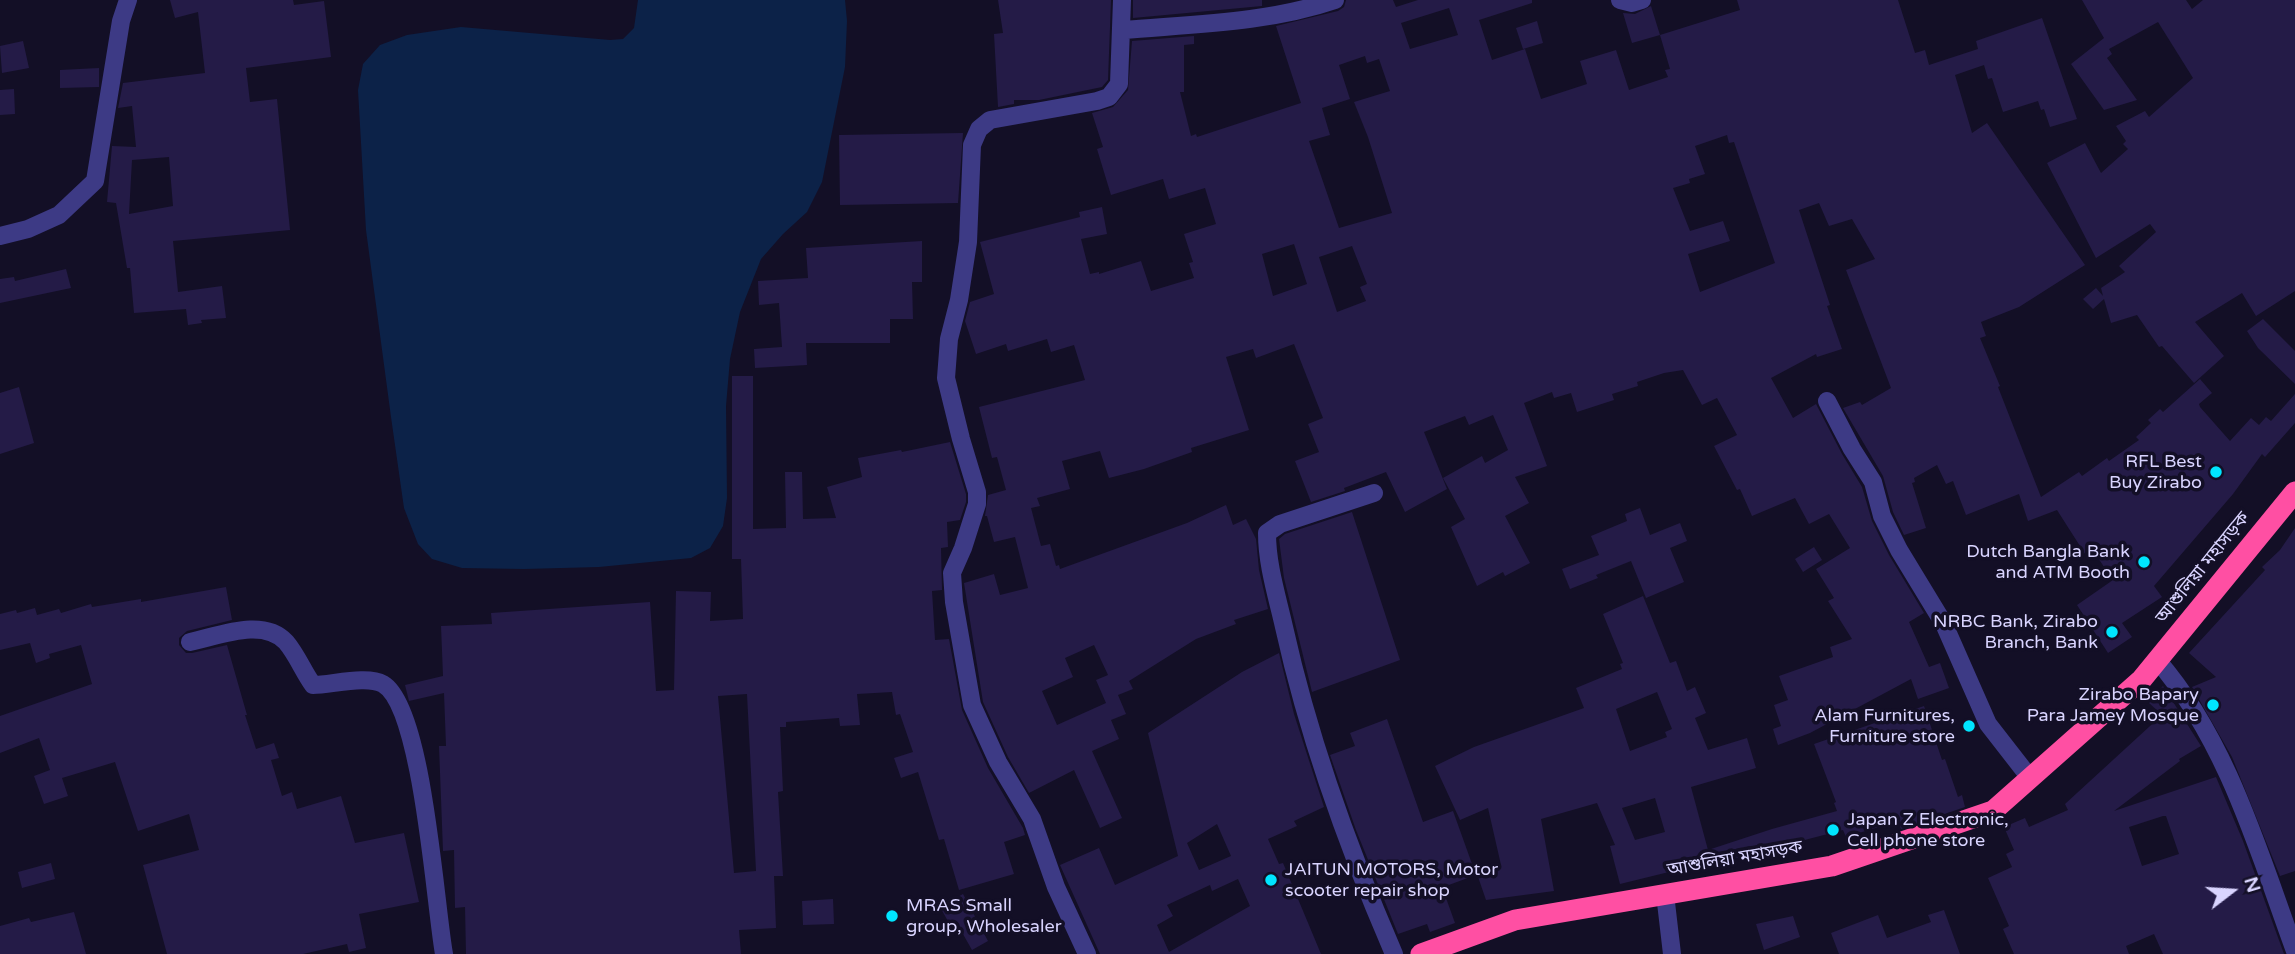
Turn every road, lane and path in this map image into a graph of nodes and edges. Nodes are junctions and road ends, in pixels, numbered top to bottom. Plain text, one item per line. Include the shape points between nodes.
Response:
1 (128, 0) edge
2 (1122, 0) edge
3 (1335, 0) edge
4 (1620, 0) edge
5 (1642, 0) edge
6 (1123, 30) junction
7 (0, 236) edge
8 (1827, 401) dead end
9 (2295, 492) edge
10 (1374, 493) dead end
11 (190, 642) dead end
12 (2157, 660) junction
13 (2030, 778) junction
14 (1665, 894) junction
15 (2294, 946) edge
16 (444, 954) edge
17 (1087, 954) edge
18 (1394, 954) edge
19 (1421, 954) edge
20 (1672, 954) edge

1 - 7 street via 95,181 59,215
2 - 6 street
3 - 6 street via 1305,10
4 - 5 street
6 - 17 street via 1119,84 1109,97 990,120 979,129 972,145 968,242 946,378 977,492 952,573 972,705 998,762 1032,819
8 - 13 street via 1873,482 1882,516 1899,550 1944,624 1988,724
9 - 12 highway, আশুলিয়া মহাসড়ক
10 - 18 street via 1280,524 1267,533 1267,553 1321,766
11 - 16 street via 265,629 284,640 313,685 366,680 390,691 401,707 414,753
12 - 13 highway, আশুলিয়া মহাসড়ক via 2142,679
12 - 15 street via 2179,685 2223,765
13 - 14 highway, আশুলিয়া মহাসড়ক via 1993,811 1832,866
14 - 19 highway, আশুলিয়া মহাসড়ক via 1515,920
14 - 20 street

